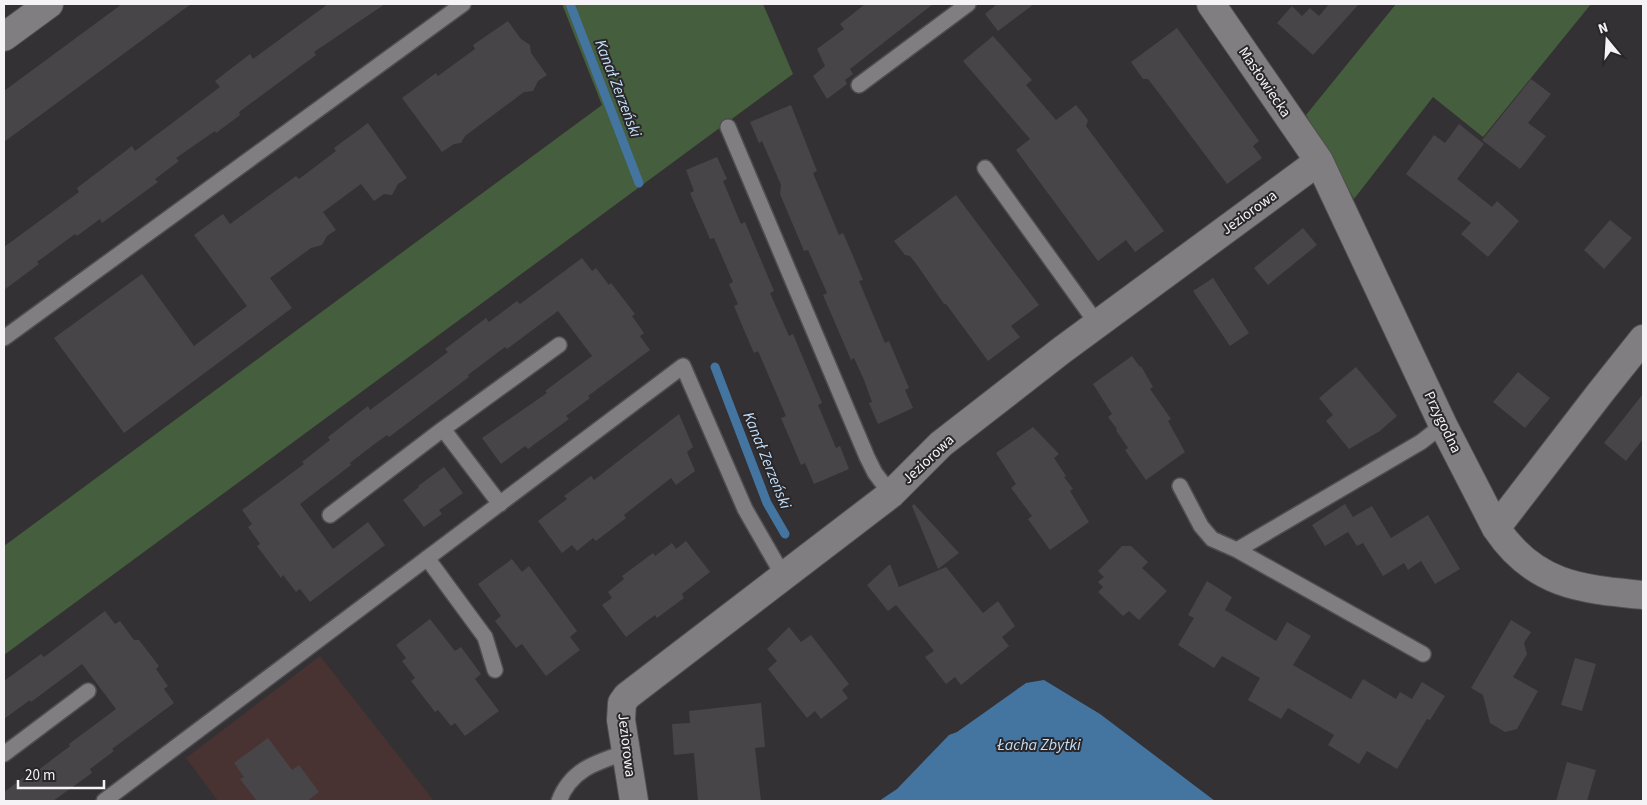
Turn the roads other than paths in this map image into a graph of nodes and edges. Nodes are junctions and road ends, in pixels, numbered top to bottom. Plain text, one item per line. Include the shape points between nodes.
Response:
1 (49, 4) edge
2 (463, 4) edge
3 (968, 4) edge
4 (1211, 4) edge
5 (4, 37) edge
6 (859, 85) dead end
7 (728, 127) dead end
8 (1319, 161) junction
9 (985, 168) dead end
10 (1098, 325) junction
11 (4, 338) edge
12 (1643, 339) edge
13 (559, 345) dead end
14 (1443, 425) junction
15 (443, 429) junction
16 (1180, 486) dead end
17 (891, 494) junction
18 (500, 504) junction
19 (330, 515) dead end
20 (1496, 528) junction
21 (1237, 550) junction
22 (428, 558) junction
23 (784, 577) junction
24 (1643, 594) edge
25 (1423, 654) dead end
26 (495, 670) dead end
27 (88, 691) dead end
28 (627, 752) junction
29 (4, 754) edge
30 (104, 801) edge
31 (559, 801) edge
32 (634, 801) edge

1 - 5 street
2 - 11 lane
3 - 6 lane
4 - 8 street, Masłowiecka
7 - 17 lane via 867,457
8 - 10 street, Jeziorowa
8 - 14 street, Przygodna
9 - 10 lane
10 - 17 street, Jeziorowa via 941,444
12 - 20 street
13 - 15 lane
14 - 20 street, Przygodna
14 - 21 lane via 1421,442
15 - 18 lane
15 - 19 lane
16 - 21 lane via 1201,526 1212,539
17 - 23 street, Jeziorowa
18 - 22 lane
18 - 23 lane via 683,366 745,509
20 - 24 street, Przygodna via 1529,565 1558,581 1595,590
21 - 25 lane
22 - 26 lane via 485,637
22 - 30 lane
23 - 28 street, Jeziorowa via 627,696 622,702 621,720
27 - 29 lane
28 - 31 lane via 575,775
28 - 32 street, Jeziorowa

